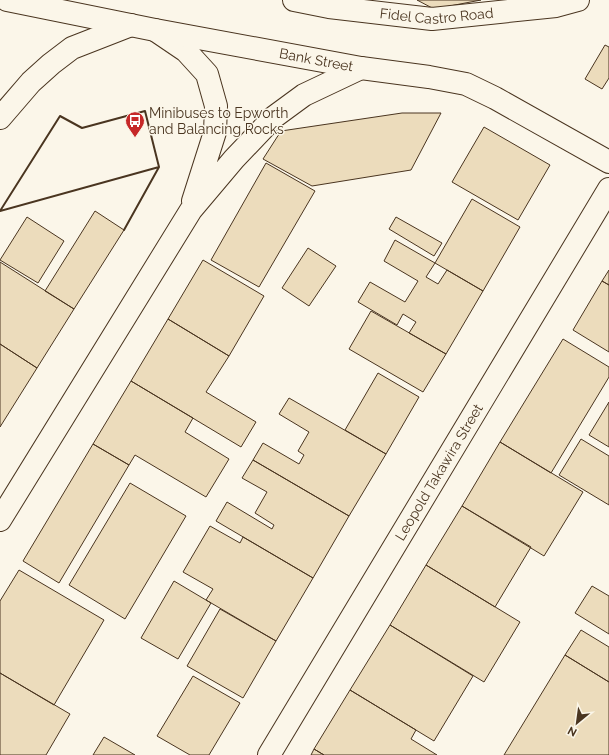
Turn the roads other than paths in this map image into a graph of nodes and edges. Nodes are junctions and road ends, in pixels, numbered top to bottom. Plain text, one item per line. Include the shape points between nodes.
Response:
1 (7, 0) edge
2 (294, 0) edge
3 (578, 0) edge
4 (331, 3) edge
5 (131, 25) junction
6 (154, 30) junction
7 (361, 68) junction
8 (0, 118) edge
9 (609, 162) edge
10 (609, 189) edge
11 (191, 210) junction
12 (0, 520) edge
13 (269, 755) edge

1 - 5 street, Bank Street
2 - 4 street, Fidel Castro Road
3 - 4 street, Fidel Castro Road via 556,6 432,19
5 - 6 street, Bank Street
5 - 8 street via 72,48 31,82
6 - 7 street, Bank Street
6 - 11 street via 186,51 207,74 216,106 215,132
7 - 9 street, Bank Street via 466,84
7 - 11 street via 304,95 274,117
10 - 13 street, Leopold Takawira Street
11 - 12 street

